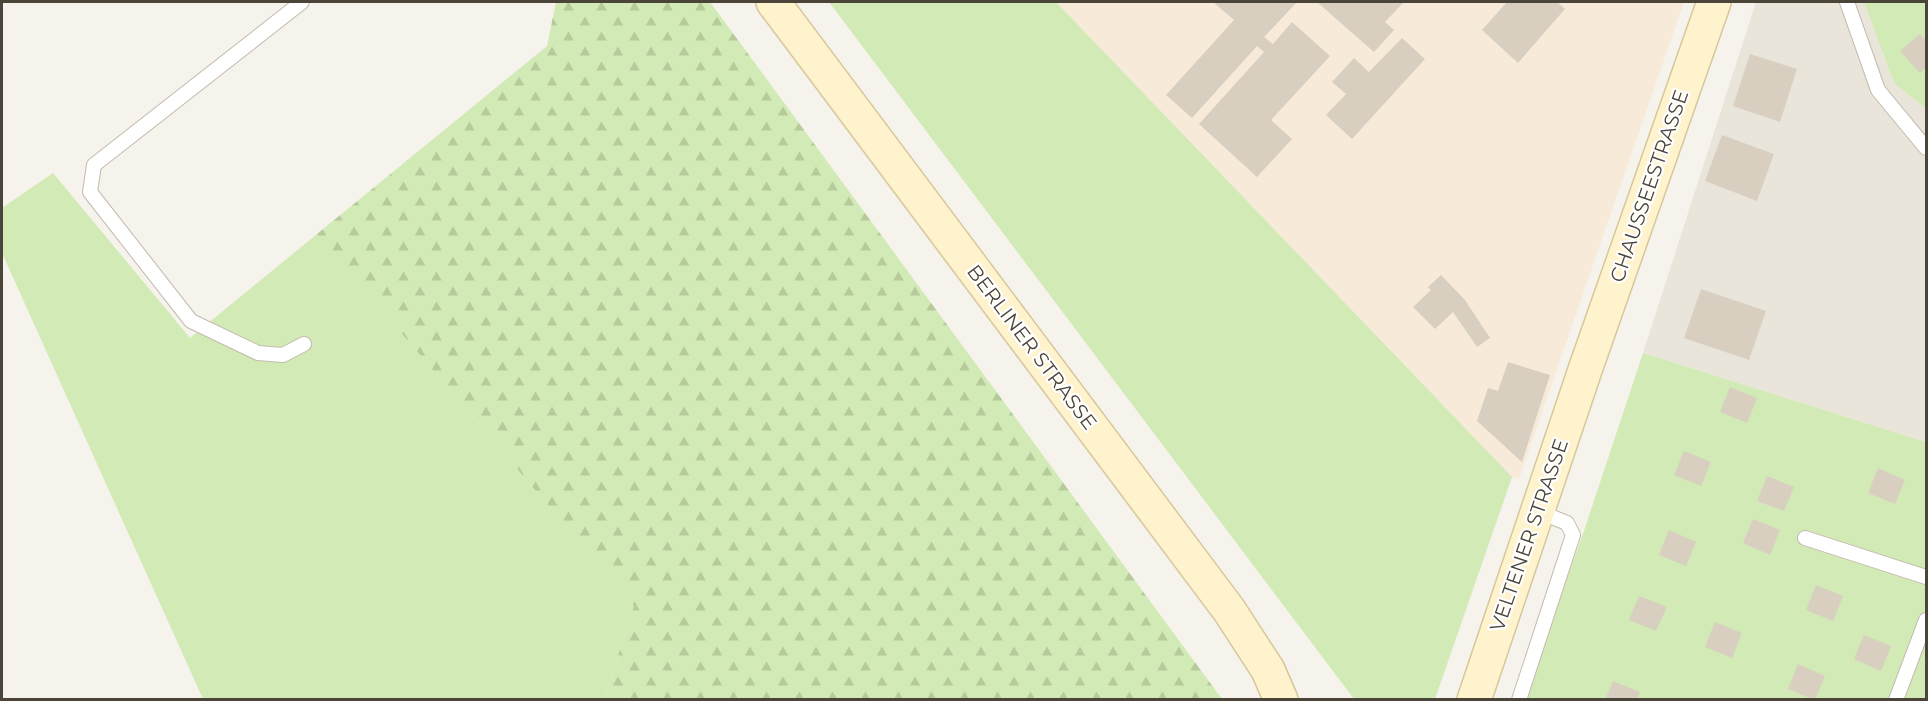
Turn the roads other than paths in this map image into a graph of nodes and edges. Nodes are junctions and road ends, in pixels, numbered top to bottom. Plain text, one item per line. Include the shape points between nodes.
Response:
1 (302, 2) edge
2 (773, 2) edge
3 (1714, 2) edge
4 (1847, 2) edge
5 (1926, 148) edge
6 (304, 344) dead end
7 (1585, 370) joint
8 (1537, 511) junction
9 (1805, 538) dead end
10 (1926, 577) edge
11 (1926, 620) edge
12 (1281, 699) edge
13 (1474, 699) edge
14 (1519, 699) edge
15 (1896, 699) edge

1 - 6 lane via 94,165 90,192 191,321 258,353 283,355
2 - 12 main road, BERLINER STRASSE via 1229,609 1268,670
3 - 7 main road, CHAUSSEESTRASSE
4 - 5 lane via 1878,90
7 - 8 main road, VELTENER STRASSE
8 - 13 main road, VELTENER STRASSE
8 - 14 lane via 1567,523 1573,536
9 - 10 lane
11 - 15 lane

